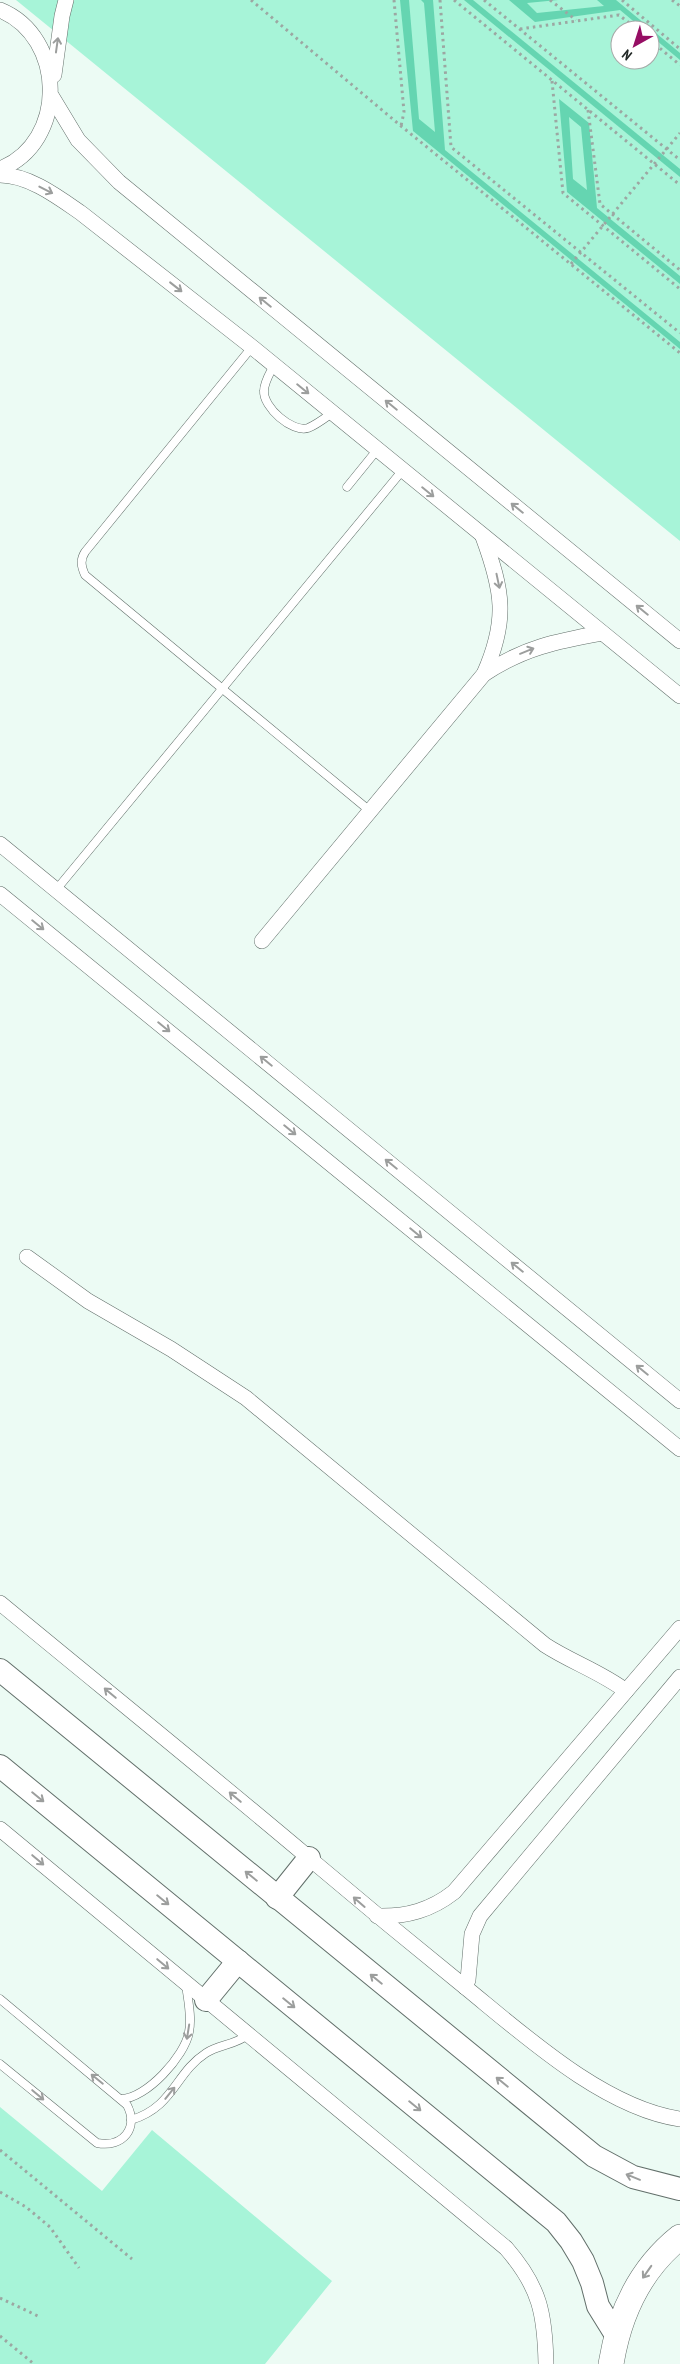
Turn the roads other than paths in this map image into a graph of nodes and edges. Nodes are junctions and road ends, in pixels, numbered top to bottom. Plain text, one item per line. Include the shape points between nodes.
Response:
1 (66, 0) edge
2 (0, 10) edge
3 (52, 94) junction
4 (0, 169) edge
5 (0, 175) edge
6 (252, 347) junction
7 (274, 365) junction
8 (332, 413) junction
9 (377, 450) junction
10 (402, 471) junction
11 (346, 487) dead end
12 (482, 535) junction
13 (602, 633) junction
14 (680, 641) edge
15 (484, 674) junction
16 (222, 688) junction
17 (680, 696) edge
18 (370, 811) junction
19 (0, 844) edge
20 (56, 890) junction
21 (0, 894) edge
22 (262, 940) dead end
23 (27, 1257) dead end
24 (680, 1401) edge
25 (680, 1449) edge
26 (0, 1603) edge
27 (680, 1628) edge
28 (0, 1670) edge
29 (680, 1677) edge
30 (626, 1691) junction
31 (0, 1766) edge
32 (0, 1829) edge
33 (309, 1858) junction
34 (277, 1898) junction
35 (377, 1916) junction
36 (238, 1962) junction
37 (186, 1983) junction
38 (465, 1987) junction
39 (0, 1999) edge
40 (206, 2000) junction
41 (249, 2034) junction
42 (0, 2064) edge
43 (121, 2098) junction
44 (680, 2119) edge
45 (132, 2120) junction
46 (680, 2190) edge
47 (680, 2237) edge
48 (616, 2335) junction
49 (546, 2364) edge
50 (611, 2364) edge

3 -> 1 street
2 - 3 street via 10,14 33,35 47,61
3 - 4 street via 47,118 37,138 23,154
14 -> 3 street via 107,172 78,140
5 -> 6 street via 34,184 58,197
6 - 7 street
6 - 16 lane via 86,552 81,563 86,575
7 -> 8 street
7 - 8 lane via 264,385 264,397 270,407 290,424 309,428
8 - 9 street
9 - 10 street
9 - 11 lane
10 -> 12 street
10 - 16 lane
12 - 13 street
12 -> 15 street via 498,582 501,609 498,636
15 -> 13 street via 534,647
13 - 17 street
15 - 18 street
16 - 18 lane
16 - 20 lane
18 - 22 street
19 - 20 street
24 -> 20 street
21 -> 25 street
23 - 30 street via 88,1301 171,1348 246,1398 538,1640
33 -> 26 street
27 - 30 street
34 -> 28 main road
29 - 38 street via 480,1916 472,1934
30 - 35 street via 454,1892 418,1912
31 -> 36 main road
32 -> 37 street
33 - 34 main road
35 -> 33 street
46 -> 34 main road via 633,2177 594,2156
35 - 38 street
36 - 40 main road
36 -> 48 main road via 556,2222 583,2261 598,2306
37 - 40 street
37 -> 43 lane via 190,2030 184,2048 145,2091
38 - 44 street via 537,2045 607,2092 639,2108
43 -> 39 lane
40 - 41 street
45 -> 41 lane via 162,2104 206,2053
41 - 49 street via 520,2263 539,2300 547,2340
42 -> 45 lane via 97,2142 112,2144 120,2141 130,2129
43 - 45 lane via 131,2112
47 -> 48 main road via 647,2271 629,2300
48 - 50 main road

